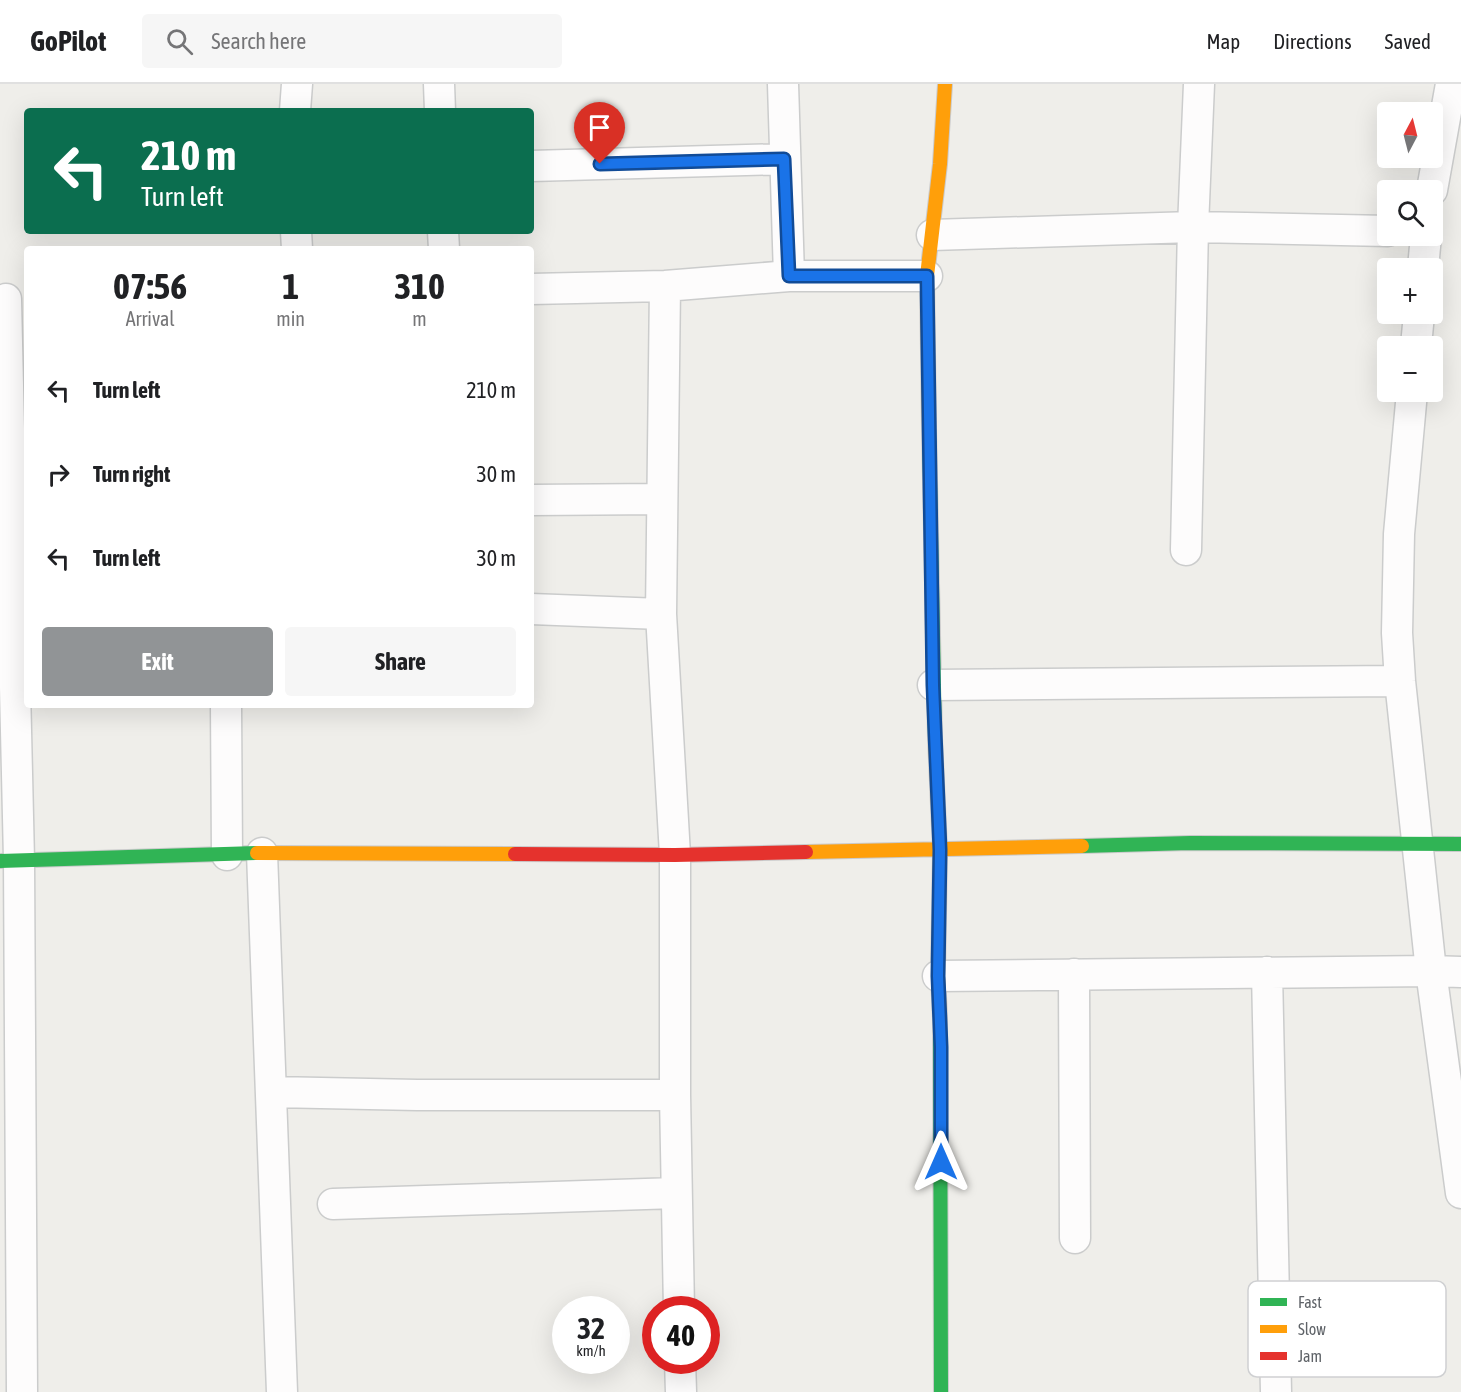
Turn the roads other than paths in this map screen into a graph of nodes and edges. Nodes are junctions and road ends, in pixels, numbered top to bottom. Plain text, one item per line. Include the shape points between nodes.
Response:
1 (297, 84) edge
2 (439, 84) edge
3 (783, 84) edge
4 (945, 84) edge
5 (1199, 84) edge
6 (1451, 84) edge
7 (295, 108) edge
8 (440, 108) edge
9 (784, 159) junction
10 (534, 166) edge
11 (1434, 180) edge
12 (1192, 227) junction
13 (1377, 231) edge
14 (932, 235) junction
15 (789, 276) junction
16 (927, 276) junction
17 (665, 286) junction
18 (534, 289) edge
19 (11, 299) edge
20 (1411, 402) edge
21 (662, 499) junction
22 (534, 500) edge
23 (6, 502) edge
24 (1186, 550) dead end
25 (534, 609) edge
26 (661, 614) junction
27 (1400, 681) junction
28 (933, 685) junction
29 (226, 708) edge
30 (1461, 844) edge
31 (1419, 845) junction
32 (940, 850) junction
33 (262, 853) junction
34 (227, 855) junction
35 (675, 855) junction
36 (9, 861) edge
37 (1431, 971) junction
38 (1267, 972) junction
39 (1461, 972) edge
40 (1074, 974) junction
41 (938, 976) junction
42 (273, 1092) junction
43 (675, 1095) junction
44 (676, 1193) junction
45 (1461, 1193) edge
46 (333, 1204) dead end
47 (1075, 1238) dead end
48 (1274, 1281) edge
49 (679, 1296) edge
50 (680, 1374) edge
51 (1276, 1377) edge
52 (22, 1392) edge
53 (282, 1392) edge
54 (681, 1392) edge
55 (941, 1392) edge
56 (1276, 1392) edge

1 - 7 street
2 - 8 street
3 - 9 street
4 - 14 street
5 - 12 street
6 - 11 street
9 - 10 street
9 - 15 street
12 - 13 street
12 - 14 street
12 - 24 street
14 - 16 street
15 - 16 street
15 - 17 street
16 - 28 street
17 - 18 street
17 - 21 street
19 - 23 street
20 - 27 street via 1396,591
21 - 22 street
21 - 26 street
23 - 36 street
25 - 26 street
26 - 35 street
27 - 28 street
27 - 31 street
28 - 32 street
29 - 34 street
30 - 31 street
31 - 32 street via 1190,843
31 - 37 street
32 - 35 street
32 - 41 street
33 - 34 street
33 - 35 street
33 - 42 street
34 - 36 street
35 - 43 street
36 - 52 street
37 - 38 street
37 - 39 street
37 - 45 street
38 - 40 street
38 - 48 street
40 - 41 street
40 - 47 street
41 - 55 street
42 - 43 street
42 - 53 street
43 - 44 street
44 - 46 street
44 - 49 street
50 - 54 street
51 - 56 street

